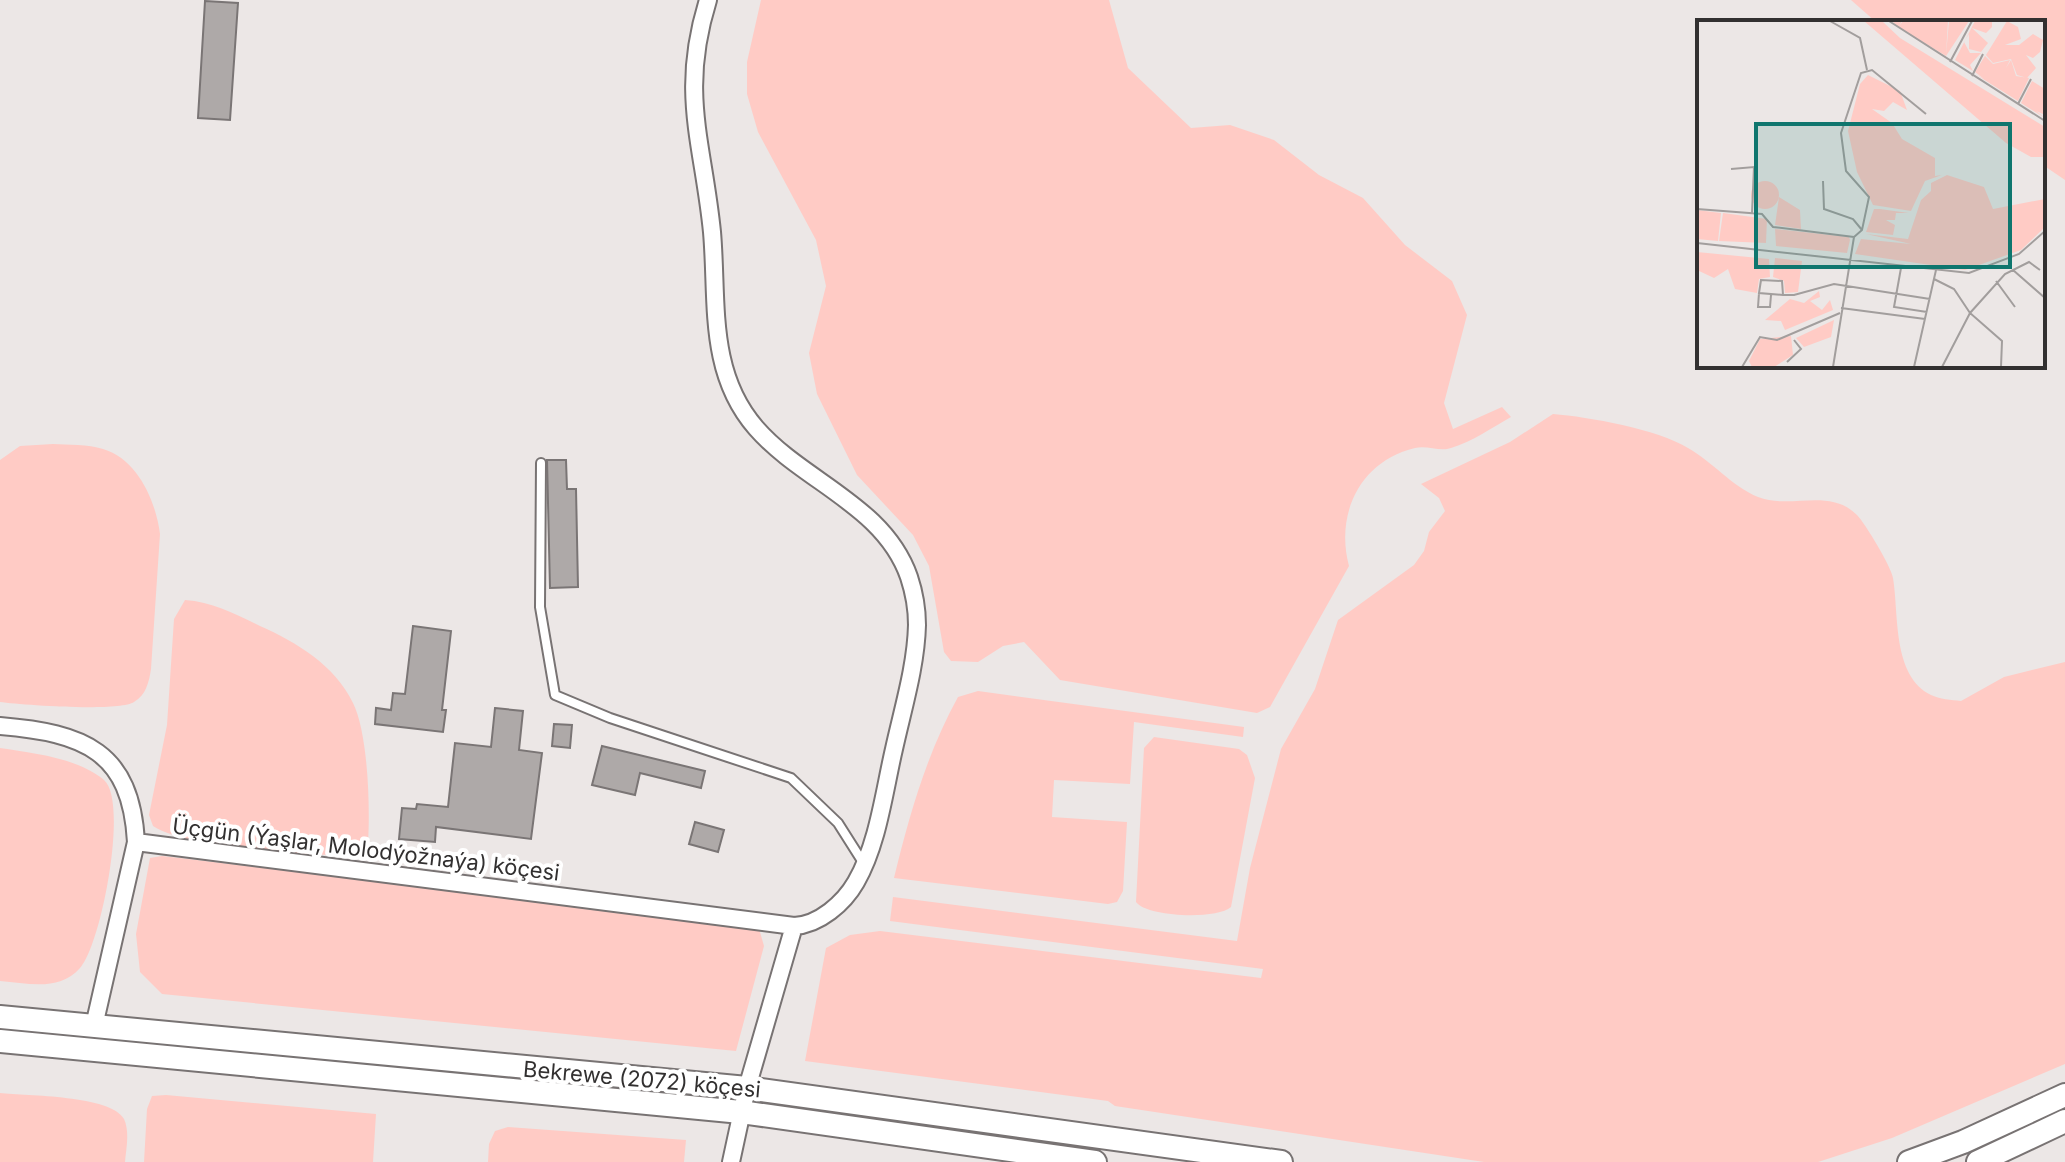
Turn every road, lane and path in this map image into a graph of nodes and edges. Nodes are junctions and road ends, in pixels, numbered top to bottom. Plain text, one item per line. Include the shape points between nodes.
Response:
1 (708, 0) edge
2 (541, 463) dead end
3 (0, 726) edge
4 (136, 842) junction
5 (865, 865) junction
6 (794, 926) junction
7 (0, 1017) edge
8 (94, 1026) junction
9 (0, 1041) edge
10 (747, 1088) junction
11 (2065, 1095) edge
12 (741, 1112) junction
13 (2065, 1121) edge
14 (731, 1162) edge
15 (1095, 1162) edge
16 (1281, 1162) edge
17 (1909, 1162) edge
18 (1978, 1162) edge

1 - 5 street via 695,54 693,110 711,227 723,365 742,411 758,430 888,536 915,600 912,669
2 - 5 lane via 540,607 555,695 791,778 838,823
3 - 4 street via 50,732 97,752 122,776 130,794
4 - 6 street, Üçgün (Ýaşlar, Molodýožnaýa) köçesi
4 - 8 street
5 - 6 street via 842,900
6 - 10 street
7 - 8 main road, Bekrewe (2072) köçesi
8 - 10 main road, Bekrewe (2072) köçesi
9 - 12 main road, Bekrewe (2072) köçesi
10 - 12 street
10 - 16 main road, Bekrewe (2072) köçesi
11 - 17 main road
12 - 14 street
12 - 15 main road, Bekrewe (2072) köçesi
13 - 18 main road

